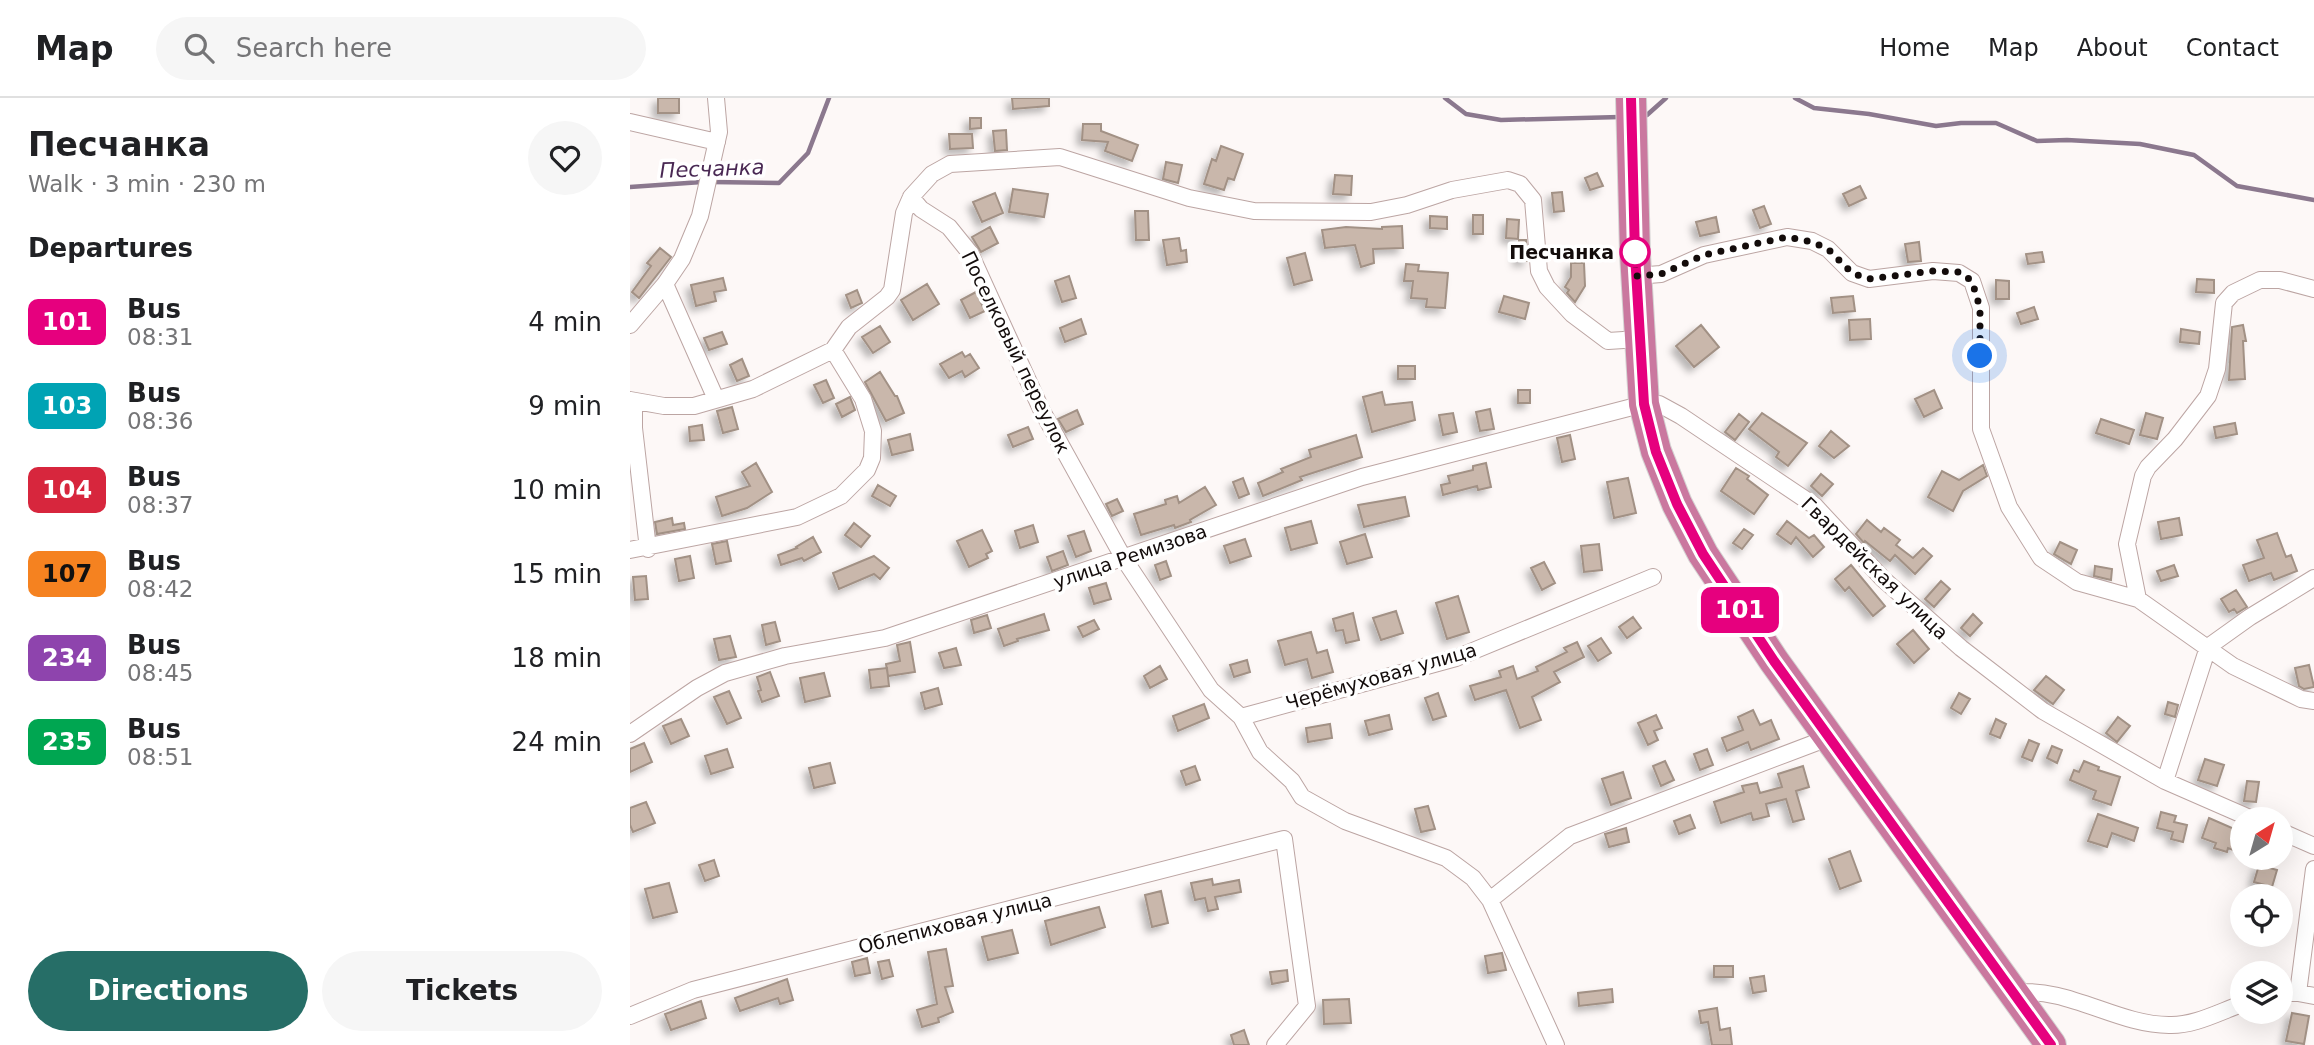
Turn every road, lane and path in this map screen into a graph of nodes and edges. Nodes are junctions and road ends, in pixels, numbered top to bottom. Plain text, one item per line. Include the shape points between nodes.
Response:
1 (716, 98) edge
2 (1631, 98) edge
3 (630, 122) edge
4 (717, 142) junction
5 (911, 197) junction
6 (1636, 276) junction
7 (665, 284) junction
8 (2314, 289) edge
9 (630, 325) edge
10 (1639, 339) junction
11 (834, 350) junction
12 (716, 399) junction
13 (632, 401) edge
14 (1644, 404) junction
15 (648, 549) junction
16 (630, 550) edge
17 (1124, 559) junction
18 (1653, 577) dead end
19 (2314, 578) edge
20 (2138, 599) junction
21 (2208, 647) junction
22 (2314, 701) edge
23 (1241, 717) junction
24 (630, 734) edge
25 (1828, 738) junction
26 (2165, 782) junction
27 (2230, 810) edge
28 (2293, 837) edge
29 (2314, 846) edge
30 (2314, 869) edge
31 (1490, 900) junction
32 (2015, 993) junction
33 (2306, 994) edge
34 (2230, 1008) edge
35 (630, 1016) edge
36 (1275, 1045) edge
37 (1556, 1045) edge
38 (2051, 1045) edge

1 - 4 street
2 - 6 highway
3 - 4 street
4 - 7 street via 700,216 682,259
5 - 10 street via 932,174 950,164 1059,157 1189,198 1254,211 1371,212 1508,180 1520,184 1533,200 1539,271 1547,287 1572,314 1608,341
5 - 11 street via 904,213 892,290 849,327
5 - 17 street, Поселковый переулок via 970,253 1041,409
6 - 10 highway
6 - 20 street via 1661,274 1704,255 1787,237 1828,249 1852,273 1869,279 1959,272 1972,281 1980,308 1981,429 2009,507 2041,558 2077,582
7 - 9 street
7 - 12 street
8 - 20 street via 2260,280 2233,293 2224,303 2217,369 2208,396 2143,476 2127,544
10 - 14 highway
11 - 12 street via 753,389
11 - 15 street via 863,399 873,431 867,470 841,496 797,517
12 - 13 street via 664,406
13 - 15 street
14 - 17 street, улица Ремизова via 1362,477
14 - 25 highway via 1656,452 1703,554
14 - 26 street, Гвардейская улица via 1659,404 1681,416 1815,506 1883,579 1961,648 2043,711
15 - 16 street
17 - 23 street, Поселковый переулок via 1211,691
17 - 24 street, улица Ремизова via 885,638 785,656 725,673
18 - 23 street, Черёмуховая улица via 1456,657
19 - 21 street
20 - 21 street
21 - 22 street via 2233,666
21 - 26 street
23 - 31 street via 1260,751 1302,797 1366,830 1446,858 1473,878
25 - 31 street via 1570,836
25 - 32 highway
26 - 27 street, Гвардейская улица
28 - 29 street
30 - 33 street
31 - 37 street
32 - 34 street via 2029,991 2171,1026
32 - 38 highway
35 - 36 street, Облепиховая улица via 693,990 1284,839 1307,1006

